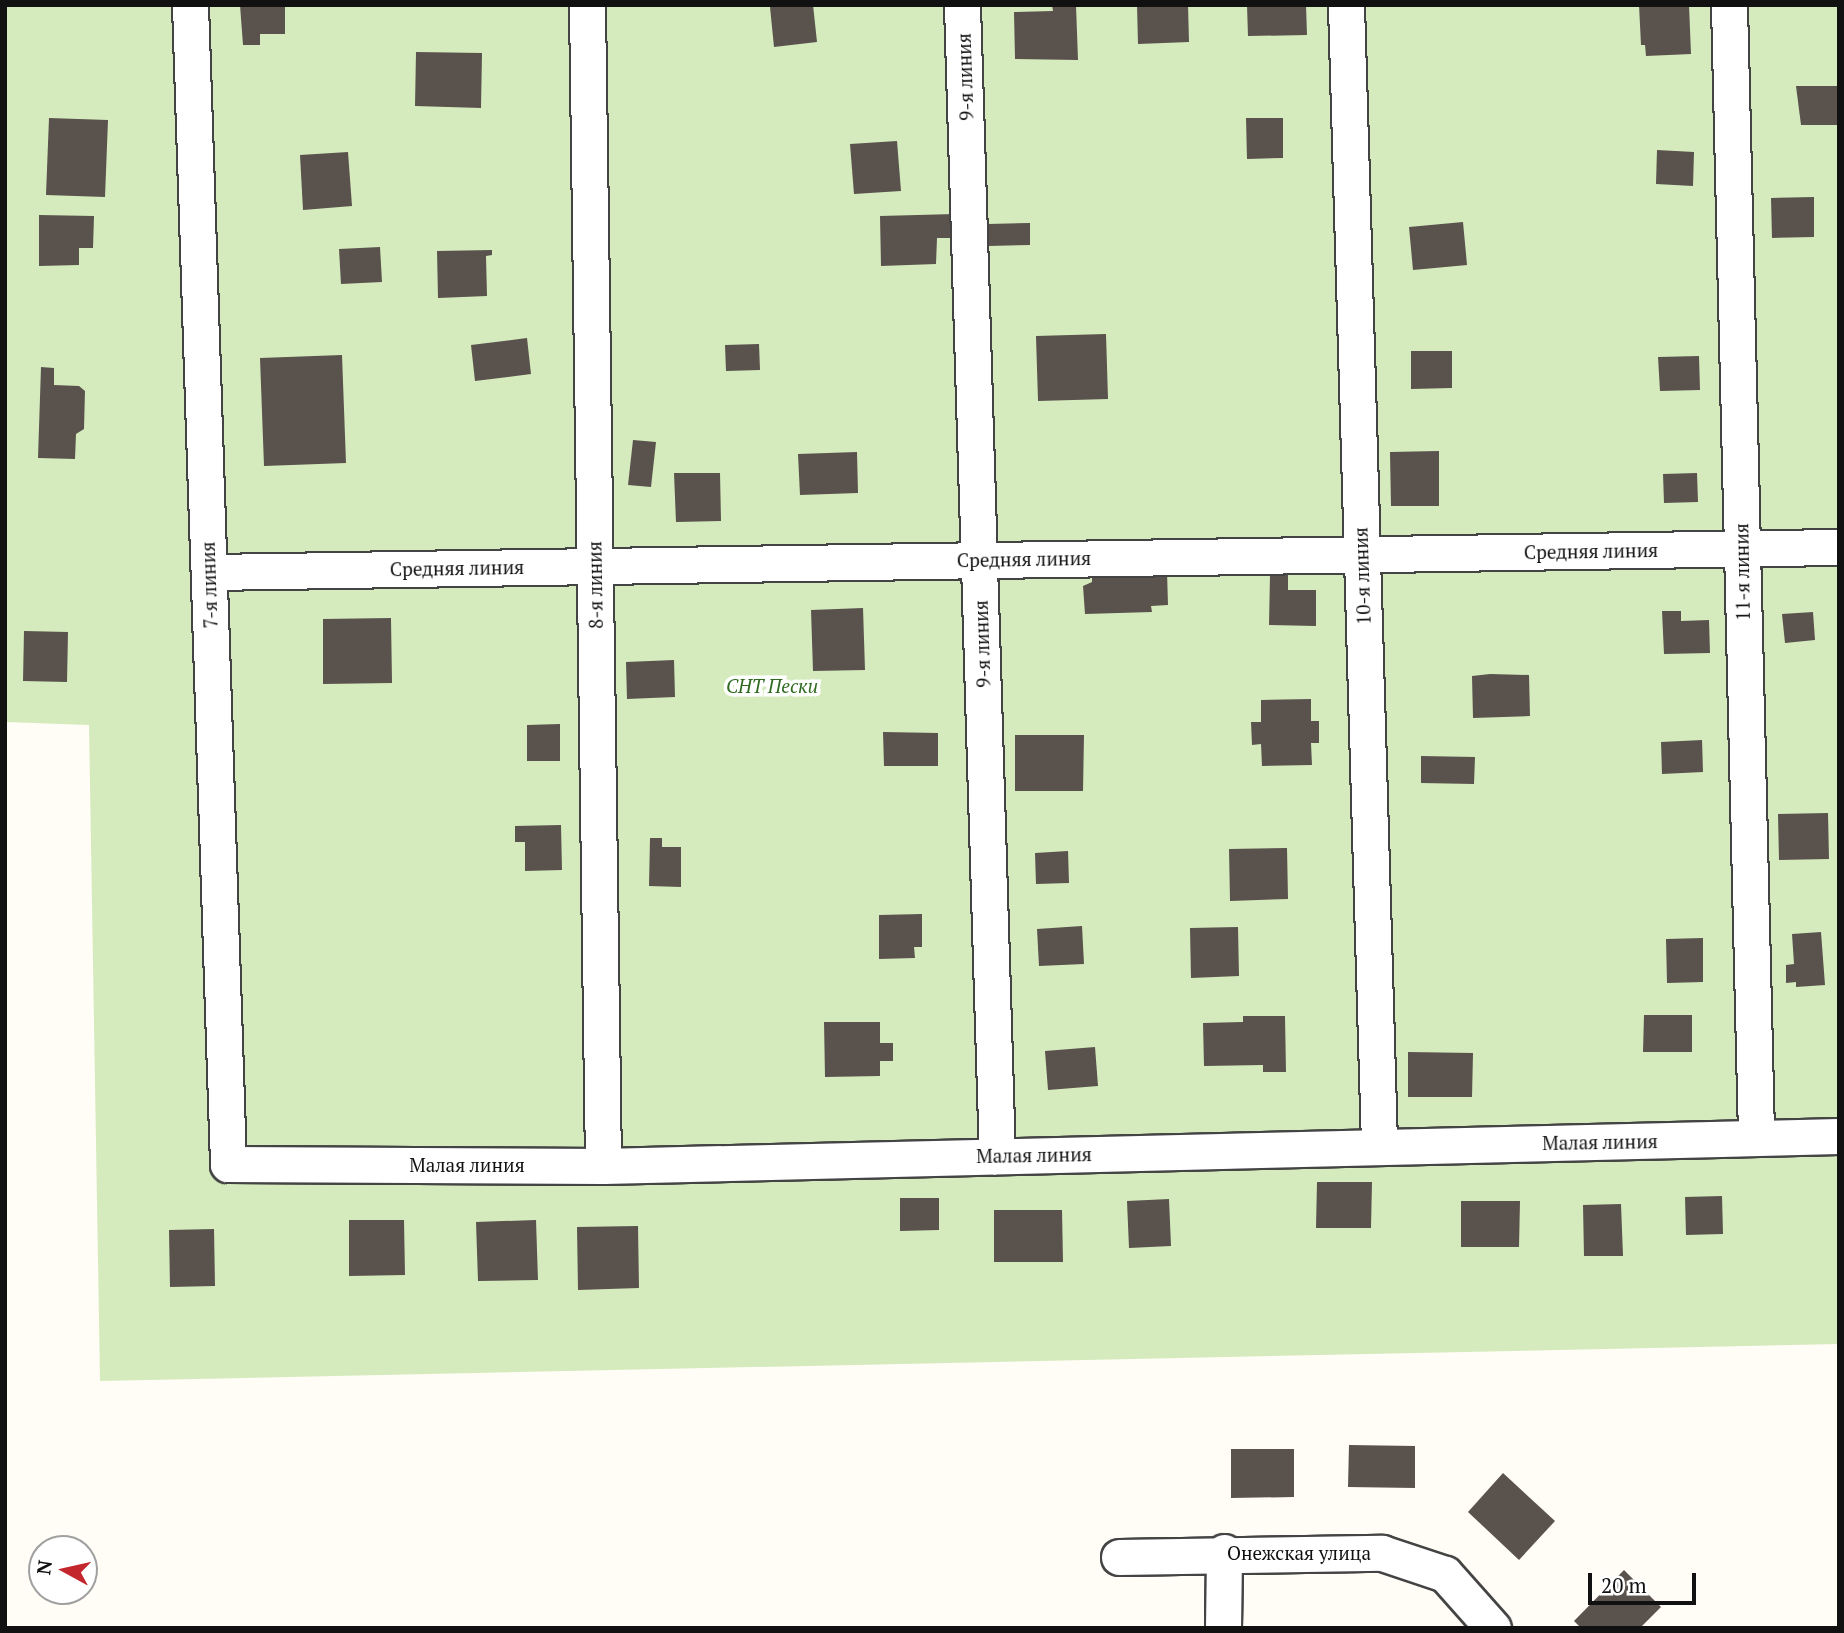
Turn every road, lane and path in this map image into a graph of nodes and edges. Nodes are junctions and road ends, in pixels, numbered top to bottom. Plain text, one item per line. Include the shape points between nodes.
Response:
1 (190, 5) edge
2 (587, 5) edge
3 (962, 5) edge
4 (1346, 5) edge
5 (1729, 5) edge
6 (1839, 547) edge
7 (1742, 548) junction
8 (1362, 554) junction
9 (980, 560) junction
10 (595, 566) junction
11 (209, 572) junction
12 (1839, 1136) edge
13 (1756, 1138) junction
14 (1378, 1147) junction
15 (998, 1156) junction
16 (228, 1164) joint
17 (604, 1166) junction
18 (1224, 1552) junction
19 (1119, 1556) dead end
20 (1223, 1628) edge
21 (1493, 1628) edge

1 - 11 street, 7-я линия
2 - 10 street, 8-я линия
3 - 9 street, 9-я линия
4 - 8 street, 10-я линия
5 - 7 street, 11-я линия
6 - 7 street, Средняя линия
7 - 8 street, Средняя линия
7 - 13 street, 11-я линия
8 - 9 street, Средняя линия
8 - 14 street, 10-я линия
9 - 10 street, Средняя линия
9 - 15 street, 9-я линия
10 - 11 street, Средняя линия
10 - 17 street, 8-я линия
11 - 16 street, 7-я линия
12 - 13 street, Малая линия
13 - 14 street, Малая линия
14 - 15 street, Малая линия
15 - 17 street, Малая линия
16 - 17 street, Малая линия
18 - 19 street, Онежская улица
18 - 20 street
18 - 21 street, Онежская улица via 1382,1553 1445,1574

